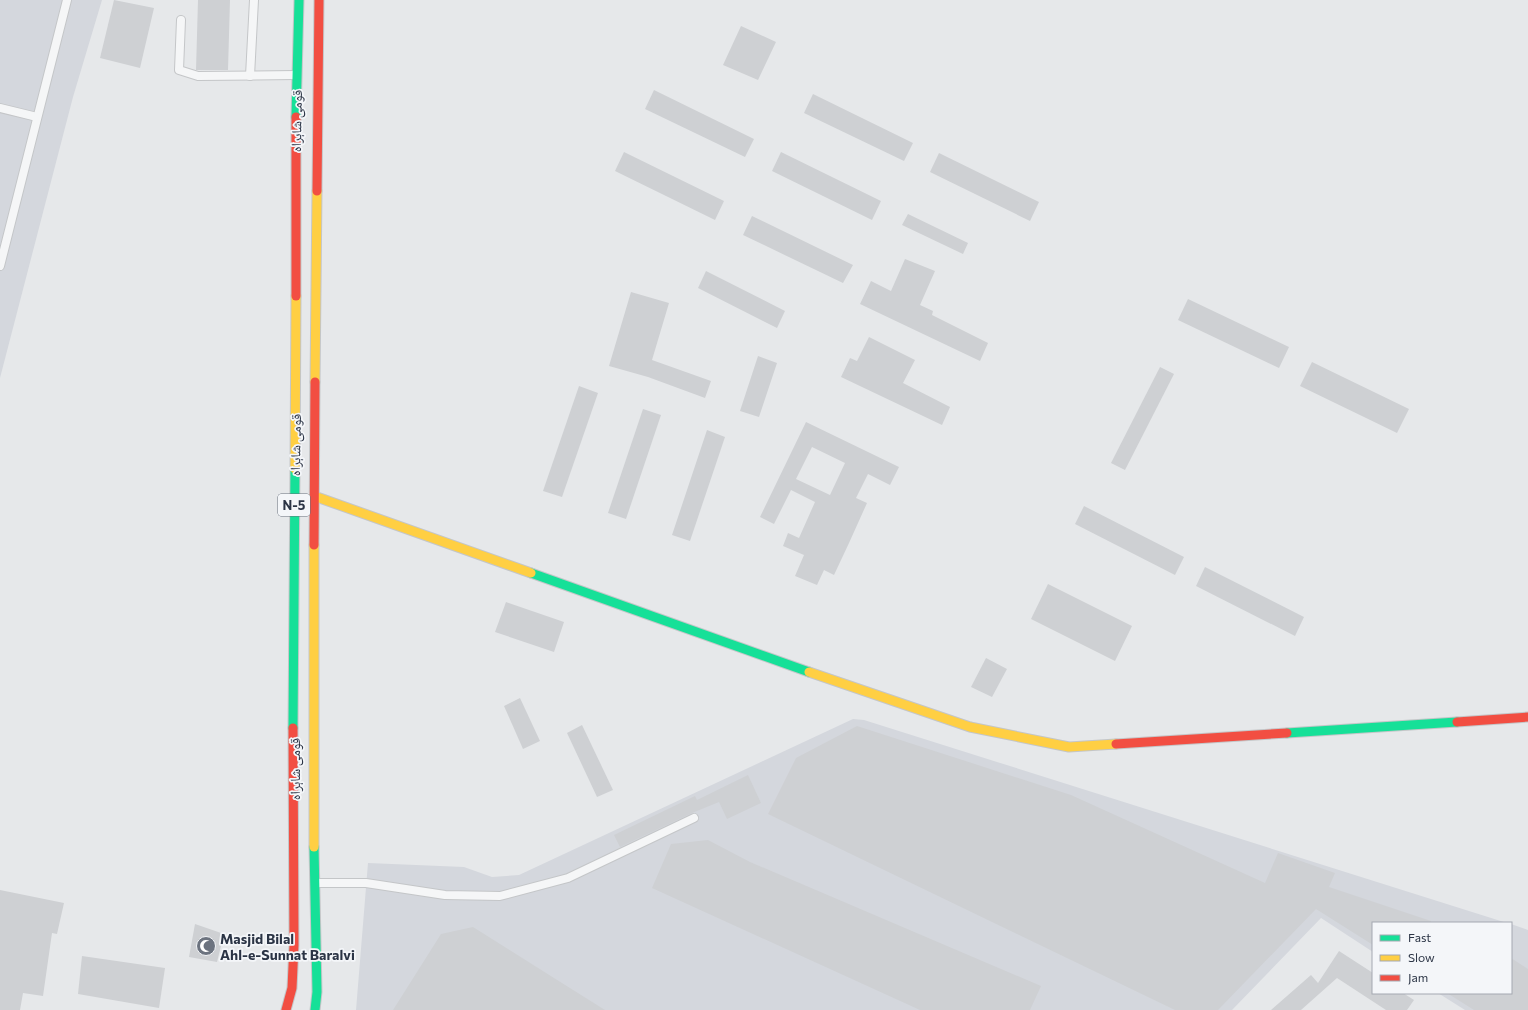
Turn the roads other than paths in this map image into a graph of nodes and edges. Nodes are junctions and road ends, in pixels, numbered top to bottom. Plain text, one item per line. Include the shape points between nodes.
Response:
1 (67, 0) edge
2 (254, 0) edge
3 (299, 0) edge
4 (318, 0) edge
5 (181, 20) dead end
6 (296, 75) junction
7 (250, 76) junction
8 (0, 108) edge
9 (37, 117) junction
10 (0, 266) edge
11 (314, 496) junction
12 (1528, 716) edge
13 (694, 818) dead end
14 (314, 883) junction
15 (286, 1010) edge
16 (315, 1010) edge

1 - 9 lane
2 - 7 lane
3 - 6 main road, قومی شاہراہ / N-5
4 - 11 main road, قومی شاہراہ / N-5
5 - 7 lane via 179,70 198,76
6 - 7 lane
6 - 15 main road, قومی شاہراہ / N-5 via 294,945 292,988
8 - 9 lane
9 - 10 lane
11 - 12 main road via 970,727 1069,747
11 - 14 main road, قومی شاہراہ / N-5
13 - 14 lane via 568,878 500,896 445,895 366,883
14 - 16 main road, قومی شاہراہ / N-5 via 317,992

